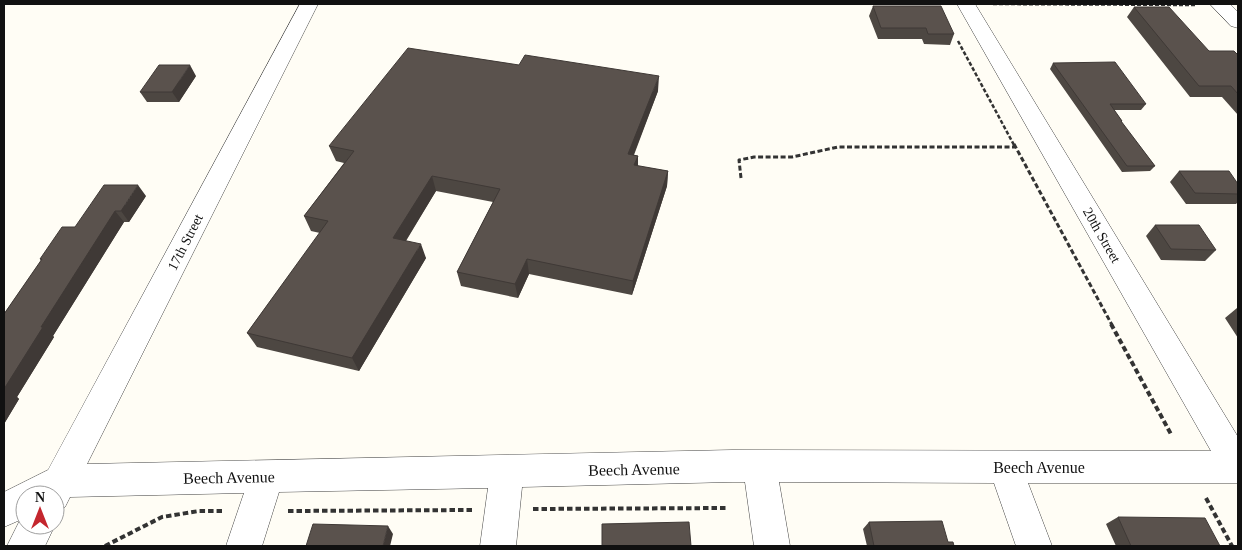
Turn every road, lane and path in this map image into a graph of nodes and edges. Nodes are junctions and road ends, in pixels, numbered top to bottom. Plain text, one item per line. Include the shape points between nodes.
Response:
1 (309, 4) edge
2 (966, 4) edge
3 (994, 4) edge
4 (1220, 4) edge
5 (1238, 22) edge
6 (958, 39) dead end
7 (1015, 147) junction
8 (741, 178) dead end
9 (760, 466) junction
10 (1005, 467) junction
11 (1238, 467) edge
12 (1189, 468) junction
13 (507, 471) junction
14 (267, 476) junction
15 (52, 485) edge
16 (65, 489) edge
17 (728, 508) dead end
18 (502, 509) junction
19 (256, 511) junction
20 (31, 535) edge
21 (25, 546) edge
22 (105, 546) edge
23 (244, 546) edge
24 (498, 546) edge
25 (772, 546) edge
26 (1034, 546) edge
27 (1232, 546) edge

1 - 15 street, 17th Street
2 - 11 street, 20th Street
3 - 4 path
4 - 5 street
6 - 7 path
7 - 8 path via 838,147 784,158 750,156 740,160
7 - 12 path
9 - 10 street, Beech Avenue
9 - 13 street, Beech Avenue
9 - 25 street
10 - 12 street, Beech Avenue
10 - 26 street
11 - 12 street, Beech Avenue
12 - 27 path
13 - 14 street, Beech Avenue
13 - 18 street
14 - 16 street, Beech Avenue
14 - 19 street
17 - 18 path
18 - 19 path
18 - 24 street
19 - 22 path via 199,511 162,517
19 - 23 street
20 - 21 street

